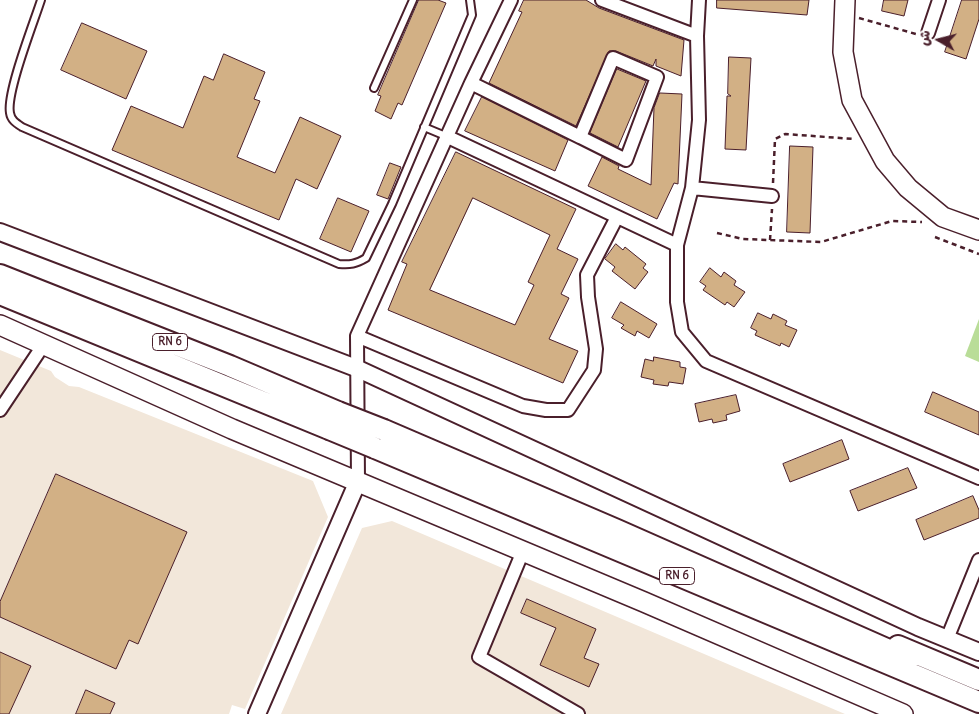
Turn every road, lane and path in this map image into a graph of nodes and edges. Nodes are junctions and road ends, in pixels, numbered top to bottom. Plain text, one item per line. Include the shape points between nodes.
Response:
1 (41, 0) edge
2 (413, 0) edge
3 (470, 0) edge
4 (512, 0) edge
5 (602, 0) edge
6 (699, 0) edge
7 (845, 0) edge
8 (939, 0) edge
9 (856, 24) dead end
10 (928, 33) joint
11 (697, 36) junction
12 (471, 84) junction
13 (374, 88) dead end
14 (424, 127) junction
15 (448, 137) junction
16 (580, 137) junction
17 (858, 139) dead end
18 (692, 188) junction
19 (772, 196) junction
20 (618, 217) junction
21 (929, 222) dead end
22 (979, 230) edge
23 (0, 232) edge
24 (718, 233) dead end
25 (935, 237) dead end
26 (770, 240) junction
27 (677, 245) junction
28 (979, 254) edge
29 (0, 274) edge
30 (0, 294) edge
31 (0, 325) edge
32 (358, 336) junction
33 (44, 344) junction
34 (356, 368) junction
35 (0, 410) edge
36 (333, 421) junction
37 (979, 478) edge
38 (358, 482) junction
39 (523, 551) junction
40 (979, 560) edge
41 (754, 599) junction
42 (947, 638) junction
43 (979, 652) edge
44 (979, 680) edge
45 (979, 690) edge
46 (979, 702) edge
47 (979, 713) edge
48 (257, 714) edge
49 (578, 714) edge
50 (903, 714) edge

1 - 14 lane via 11,94 13,121 339,264 357,263 366,258
2 - 13 lane
3 - 14 lane via 472,15
4 - 12 street
5 - 11 street
6 - 11 street
7 - 22 main road via 843,52 852,100 885,161 908,188 943,217
8 - 10 street
9 - 10 path via 856,17 915,34
11 - 18 street via 699,120
12 - 15 street
12 - 16 street
14 - 15 lane
15 - 20 street
15 - 32 street
16 - 16 street via 613,58 657,77 626,160
17 - 19 path via 785,134 775,139
18 - 19 street
18 - 27 street
19 - 26 path
20 - 27 street
20 - 32 street via 587,276 596,349 594,370 568,410 524,406
21 - 26 path via 892,221 821,242
23 - 34 street
24 - 26 path
25 - 28 path
27 - 37 street via 677,302 682,332 706,361
29 - 36 main road, RN 6 via 230,366
30 - 36 main road, RN 6
31 - 33 main road
32 - 34 street
33 - 35 street
33 - 38 main road
34 - 38 street via 359,396
34 - 42 street
36 - 41 main road, RN 6, bridge
38 - 39 main road
38 - 48 street
39 - 49 street via 479,657
39 - 50 main road
40 - 42 street
41 - 44 main road, RN 6 via 871,634
41 - 45 main road, RN 6
41 - 46 main road, RN 6
41 - 47 main road, RN 6 via 875,668
42 - 43 street

